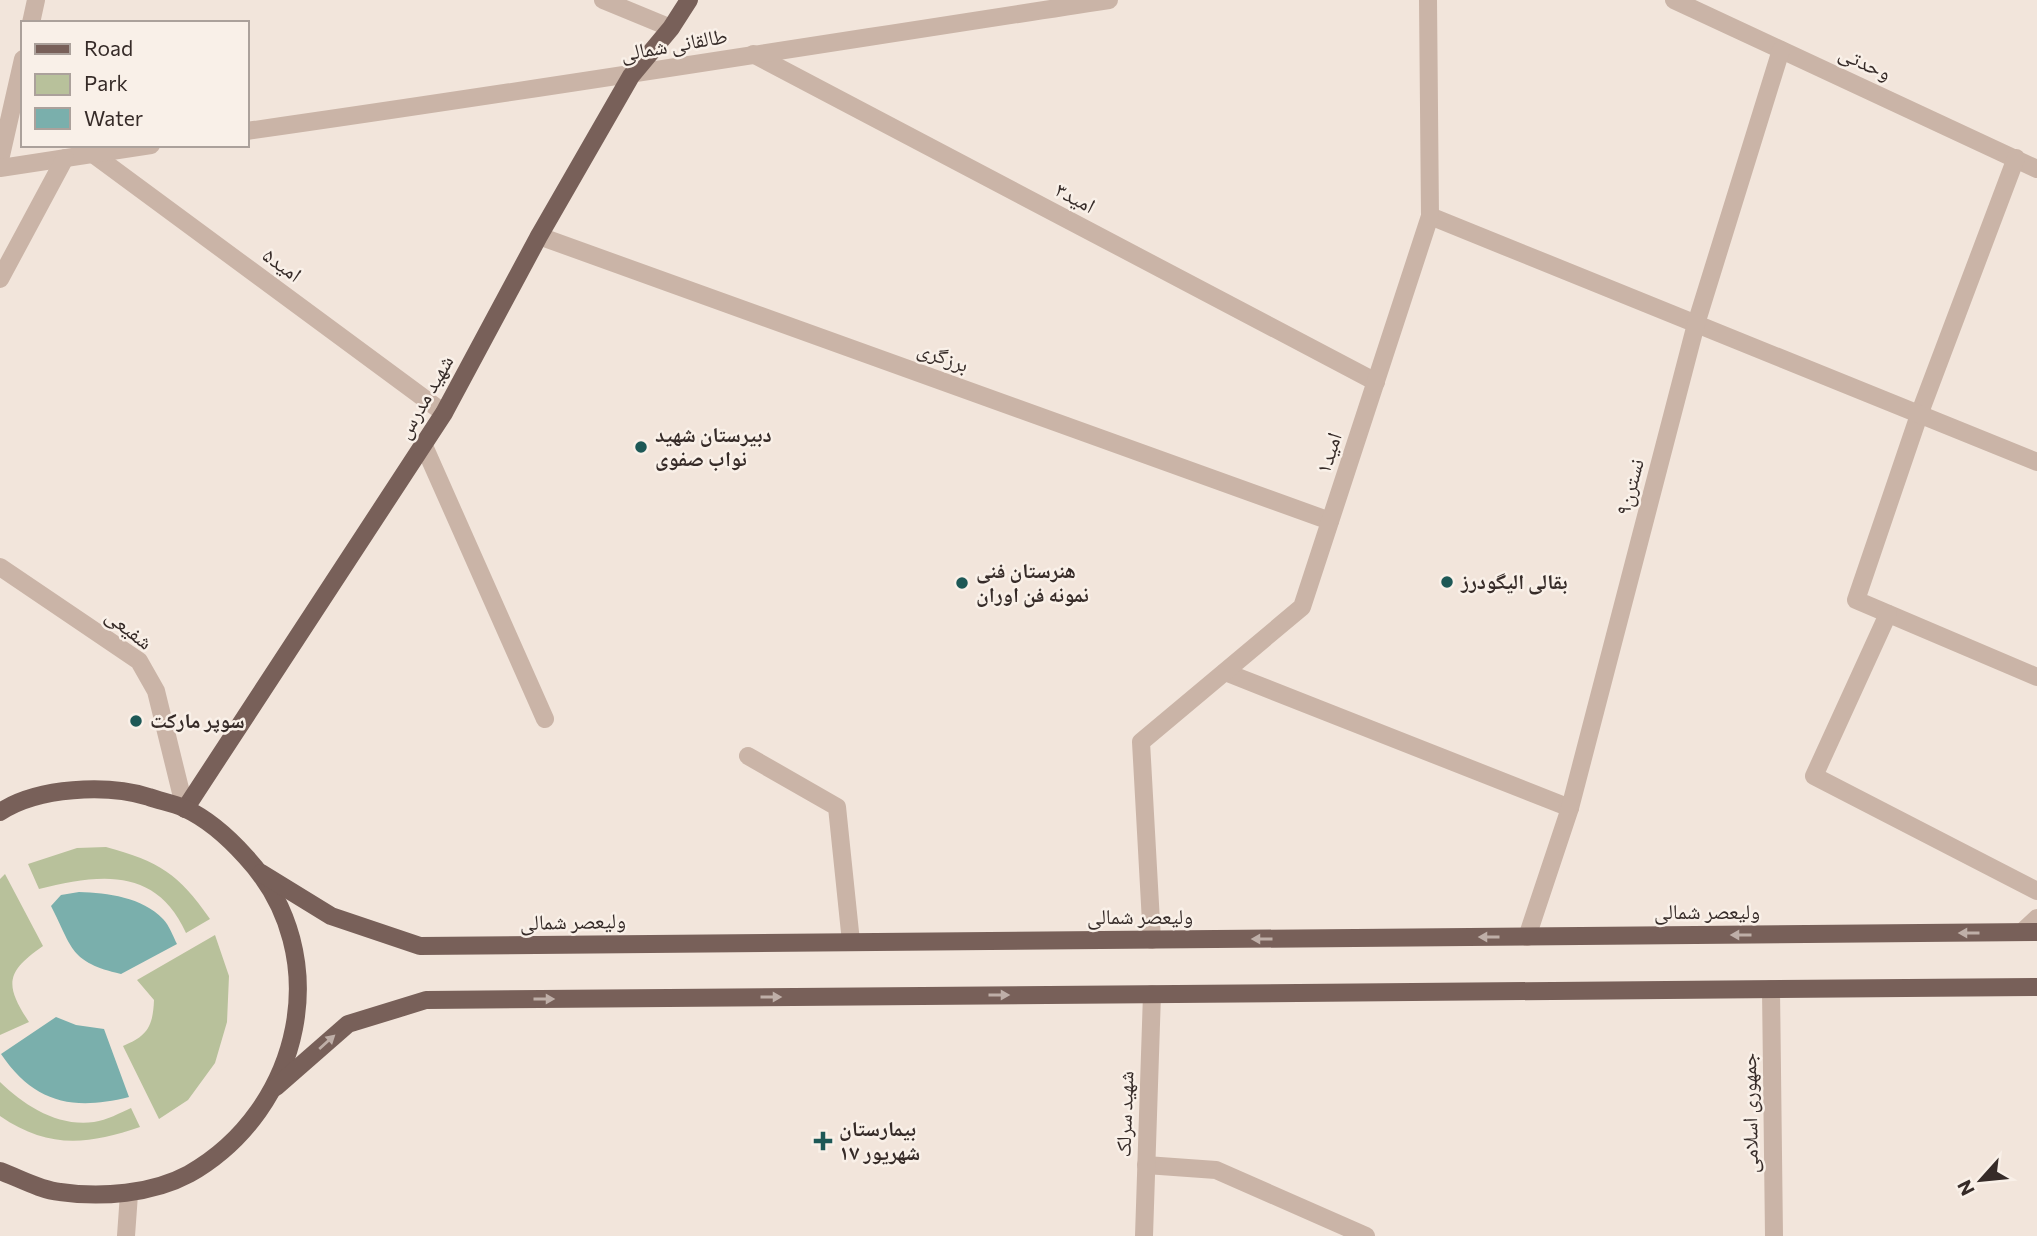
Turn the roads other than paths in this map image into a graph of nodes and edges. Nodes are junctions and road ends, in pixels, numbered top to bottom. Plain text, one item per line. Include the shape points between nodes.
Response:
1 (36, 0) edge
2 (603, 0) edge
3 (689, 0) edge
4 (1109, 0) edge
5 (1428, 0) edge
6 (1674, 0) edge
7 (31, 21) edge
8 (671, 28) junction
9 (1781, 50) junction
10 (753, 54) junction
11 (21, 68) edge
12 (631, 76) junction
13 (248, 131) edge
14 (138, 147) edge
15 (93, 154) junction
16 (65, 158) junction
17 (2016, 158) junction
18 (0, 160) edge
19 (0, 168) edge
20 (2037, 169) edge
21 (1430, 216) junction
22 (539, 236) junction
23 (0, 279) edge
24 (1696, 324) junction
25 (1376, 382) junction
26 (444, 413) junction
27 (1919, 415) junction
28 (424, 446) junction
29 (2037, 463) edge
30 (1330, 521) junction
31 (0, 567) edge
32 (1888, 614) junction
33 (1225, 672) junction
34 (2037, 677) edge
35 (545, 719) dead end
36 (748, 756) dead end
37 (1570, 807) junction
38 (185, 809) junction
39 (0, 812) edge
40 (261, 873) junction
41 (2037, 891) edge
42 (2037, 918) edge
43 (2030, 932) edge
44 (1527, 937) junction
45 (1152, 940) junction
46 (851, 942) junction
47 (2037, 987) edge
48 (1771, 989) junction
49 (1152, 994) junction
50 (276, 1087) junction
51 (1146, 1165) junction
52 (0, 1171) edge
53 (129, 1194) junction
54 (126, 1236) edge
55 (1144, 1236) edge
56 (1366, 1236) edge
57 (1774, 1236) edge

1 - 7 street
2 - 8 street
3 - 8 main road, شهید مدرس
4 - 10 street, طالقانی شمالی
5 - 21 street, امید۱
6 - 9 street, وحدتی
8 - 12 main road, شهید مدرس
9 - 17 street, وحدتی
9 - 24 street, نسترن۹
10 - 12 street, طالقانی شمالی
10 - 25 street, امید۳
11 - 18 street
12 - 13 street, طالقانی شمالی
12 - 22 main road, شهید مدرس
14 - 15 street
15 - 16 street
15 - 26 street, امید۵
16 - 19 street
16 - 23 street
17 - 20 street, وحدتی
17 - 27 street
21 - 24 street
21 - 25 street, امید۱
22 - 26 main road, شهید مدرس
22 - 30 street, برزگری
24 - 27 street
24 - 37 street, نسترن۹
25 - 30 street, امید۱
26 - 28 main road, شهید مدرس
27 - 29 street
27 - 32 street via 1856,600
28 - 35 street
28 - 38 main road, شهید مدرس
30 - 33 street, امید۱ via 1302,607
31 - 38 street, شفیعی via 139,661 156,691
32 - 34 street
32 - 41 street via 1814,776
33 - 37 street
33 - 45 street, امید۱ via 1141,741
36 - 46 street via 837,807
37 - 44 street, نسترن۹
38 - 39 main road via 126,790 66,790
38 - 40 main road via 227,836
40 - 46 main road, ولیعصر شمالی via 331,916 420,946
40 - 50 main road via 285,917 297,966 296,1028
42 - 43 street
43 -> 44 main road, ولیعصر شمالی
44 -> 45 main road, ولیعصر شمالی
45 - 46 main road, ولیعصر شمالی
47 - 48 main road
48 - 49 main road
48 - 57 street, جمهوری اسلامی
50 -> 49 main road via 348,1024 426,1000
49 - 51 street, شهید سرلک
50 - 53 main road via 238,1138 188,1174
51 - 55 street, شهید سرلک
51 - 56 street via 1216,1170
52 - 53 main road via 58,1192
53 - 54 street

